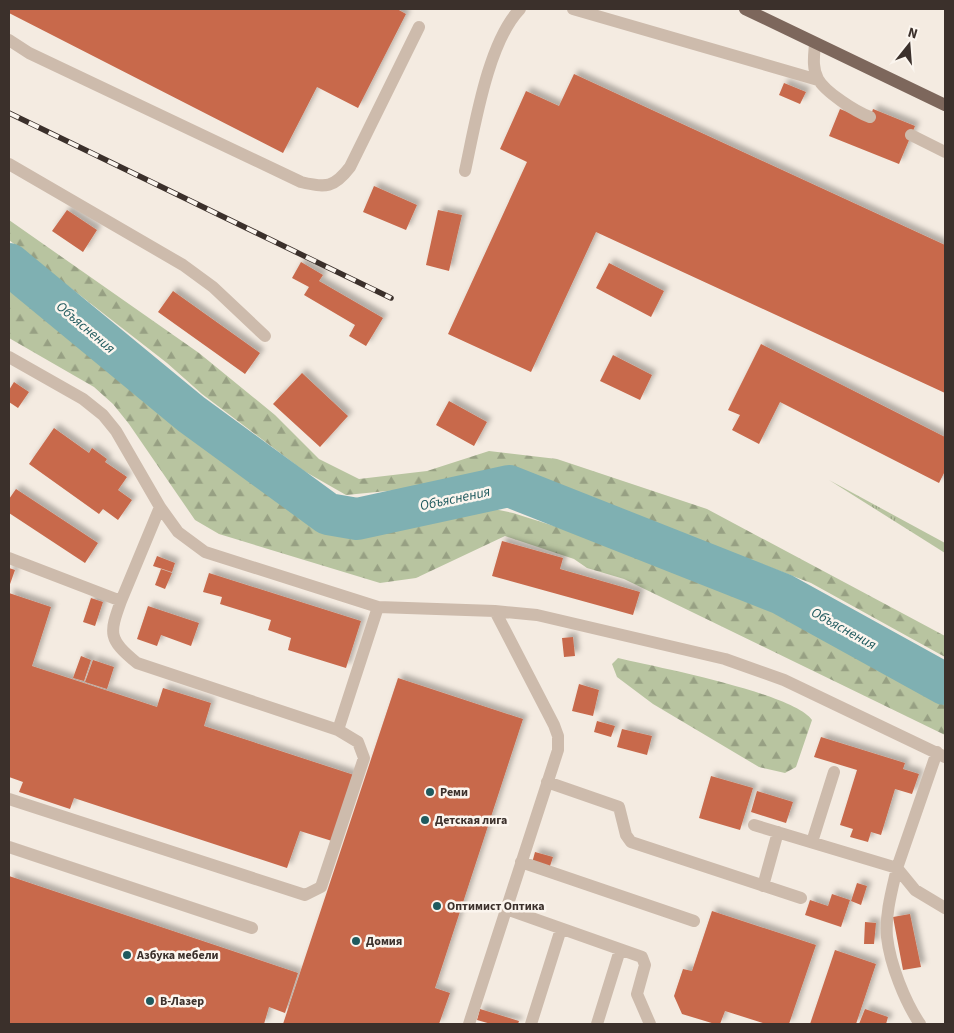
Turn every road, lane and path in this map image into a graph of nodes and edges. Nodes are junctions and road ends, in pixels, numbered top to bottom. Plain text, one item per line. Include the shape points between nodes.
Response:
1 (520, 9) edge
2 (573, 9) edge
3 (745, 9) edge
4 (419, 27) dead end
5 (9, 40) edge
6 (815, 44) junction
7 (818, 80) junction
8 (945, 105) edge
9 (870, 117) dead end
10 (911, 135) dead end
11 (945, 152) edge
12 (9, 164) edge
13 (465, 171) dead end
14 (265, 336) dead end
15 (9, 357) edge
16 (160, 507) junction
17 (9, 558) edge
18 (121, 601) junction
19 (378, 607) junction
20 (495, 611) junction
21 (338, 730) junction
22 (941, 755) edge
23 (834, 772) dead end
24 (547, 782) junction
25 (9, 800) edge
26 (754, 825) dead end
27 (778, 832) junction
28 (812, 842) junction
29 (9, 846) edge
30 (521, 862) junction
31 (897, 868) junction
32 (763, 886) junction
33 (801, 898) dead end
34 (945, 908) edge
35 (506, 909) junction
36 (694, 922) dead end
37 (252, 928) dead end
38 (561, 928) junction
39 (620, 950) junction
40 (469, 1024) edge
41 (531, 1024) edge
42 (597, 1024) edge
43 (650, 1024) edge
44 (920, 1024) edge

1 - 13 lane via 509,20 496,50 478,108
2 - 7 lane
3 - 6 main road
4 - 5 lane via 350,167 339,182 320,187 283,174
6 - 7 lane via 814,65
6 - 8 main road
7 - 9 lane via 832,94
10 - 11 lane
12 - 14 lane via 183,266 219,292
15 - 16 lane via 83,399 103,415 116,431
16 - 18 lane
16 - 19 lane via 178,532 205,552
17 - 18 lane
18 - 21 lane via 111,629 118,648 137,663
19 - 20 lane
19 - 21 lane
20 - 22 lane via 537,615 725,659 784,680
20 - 24 lane via 558,736 558,750
21 - 25 lane via 358,742 364,758 321,887 305,895
22 - 31 lane
23 - 28 lane
24 - 30 lane
24 - 32 lane via 619,806 631,842
26 - 27 lane
27 - 28 lane
27 - 32 lane
28 - 31 lane
29 - 37 lane
30 - 35 lane
30 - 36 lane
31 - 34 lane via 915,890
31 - 44 lane via 888,907 887,938 908,1006
32 - 33 lane
35 - 38 lane
35 - 40 lane
38 - 39 lane
38 - 41 lane
39 - 42 lane
39 - 43 lane via 642,957 645,965 637,994

